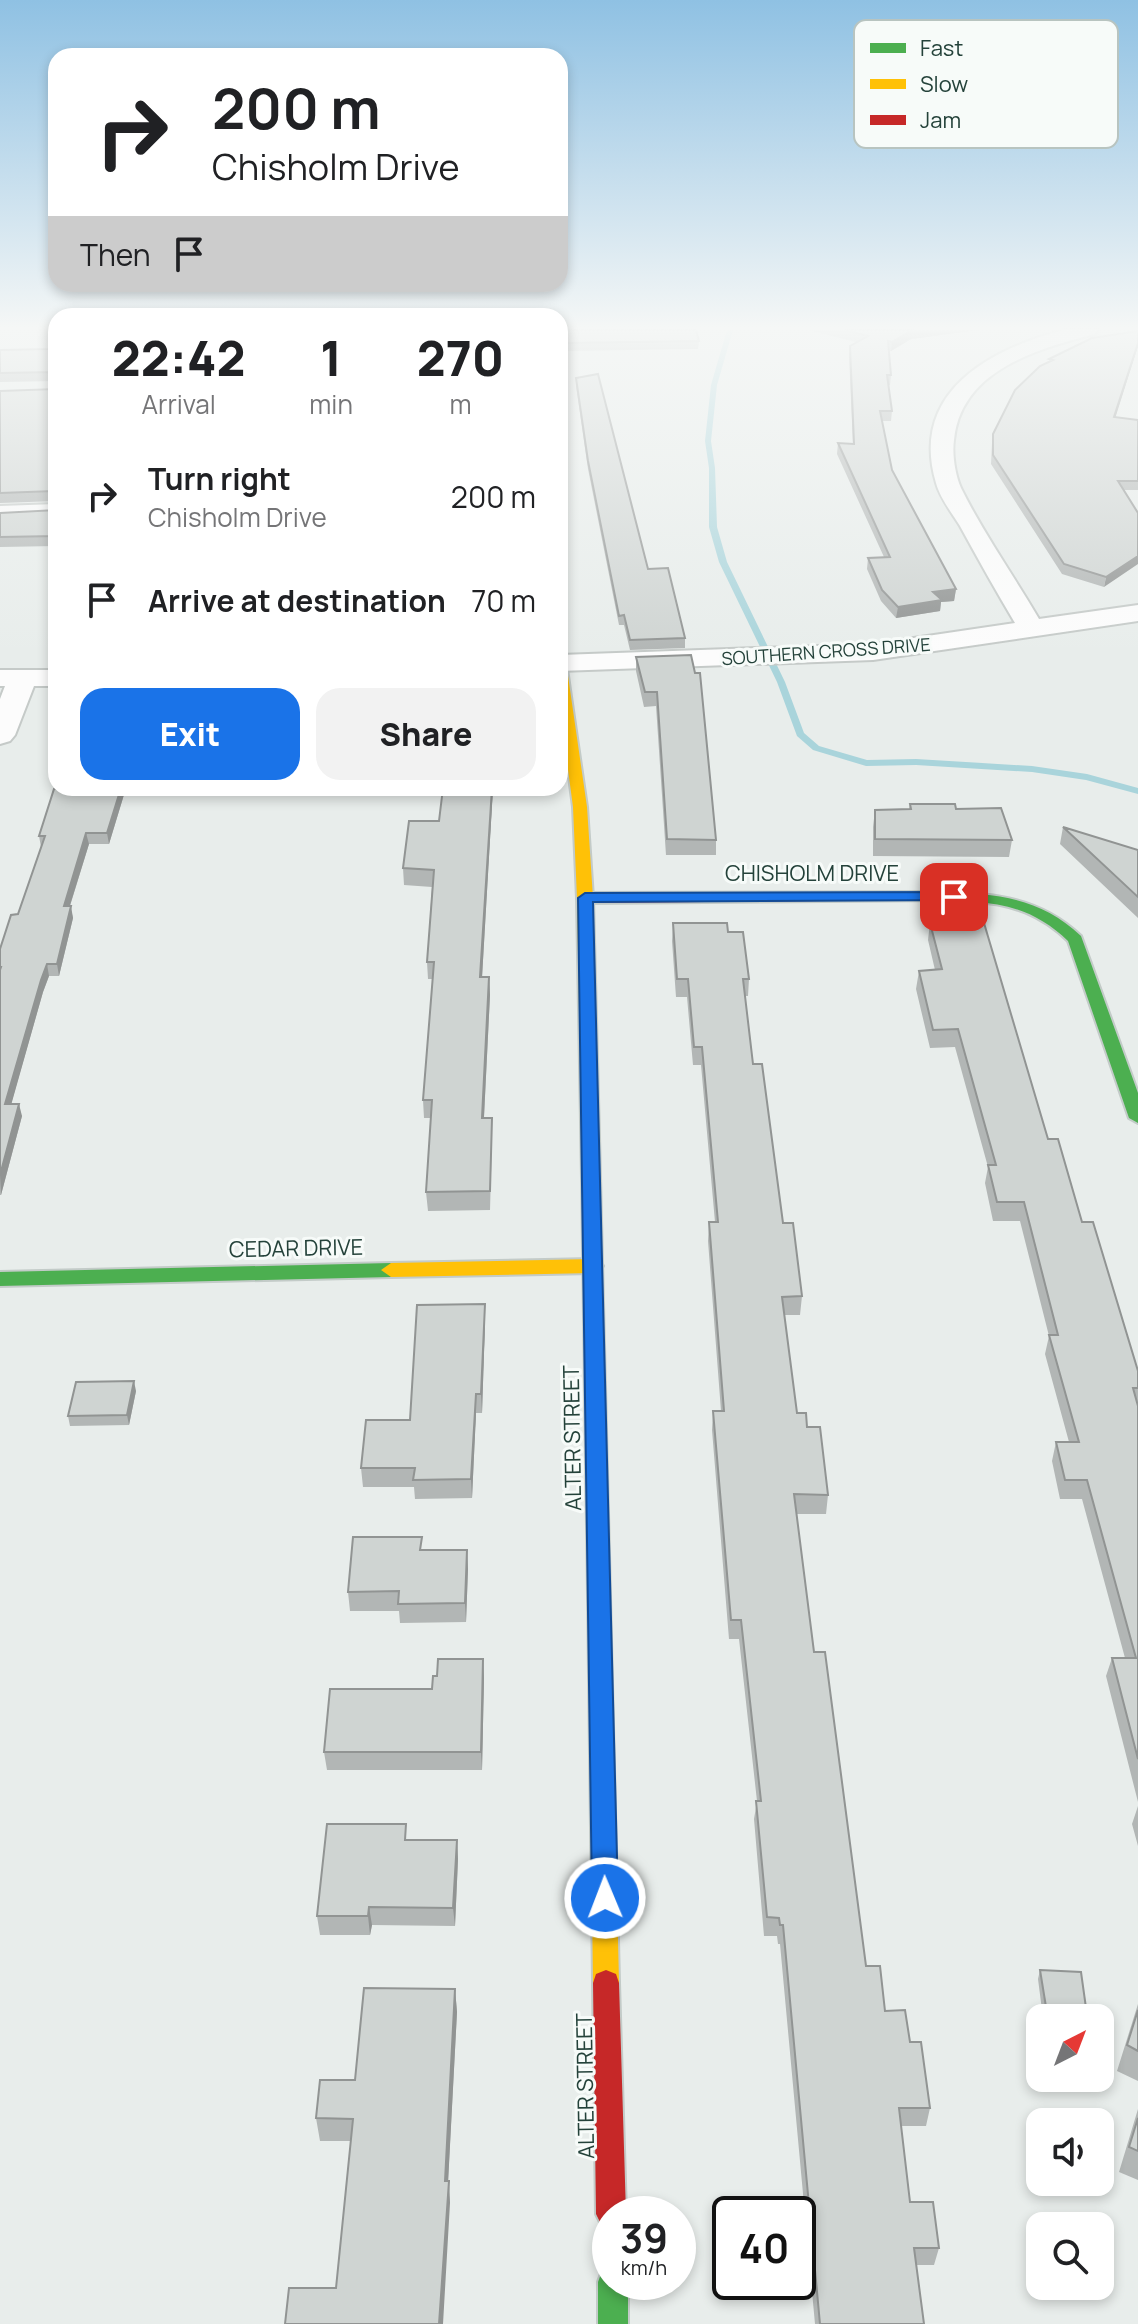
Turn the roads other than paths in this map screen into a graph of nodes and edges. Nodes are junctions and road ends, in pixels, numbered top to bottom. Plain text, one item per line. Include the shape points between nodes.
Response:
1 (940, 438) edge
2 (48, 511) edge
3 (0, 513) edge
4 (1138, 613) edge
5 (1031, 628) junction
6 (568, 663) edge
7 (11, 678) edge
8 (48, 678) edge
9 (568, 721) edge
10 (0, 735) edge
11 (585, 898) junction
12 (1138, 1118) edge
13 (593, 1266) junction
14 (0, 1279) edge
15 (611, 2196) edge
16 (613, 2300) edge
17 (613, 2324) edge

1 - 5 street via 948,485
2 - 3 street
4 - 5 street, SOUTHERN CROSS DRIVE
5 - 6 street, SOUTHERN CROSS DRIVE via 922,646
7 - 8 street
7 - 10 street
9 - 11 street, ALTER STREET
11 - 12 street, CHISHOLM DRIVE via 985,897 1043,911 1075,939
11 - 13 street, ALTER STREET
13 - 14 street, CEDAR DRIVE
13 - 15 street, ALTER STREET
16 - 17 street

